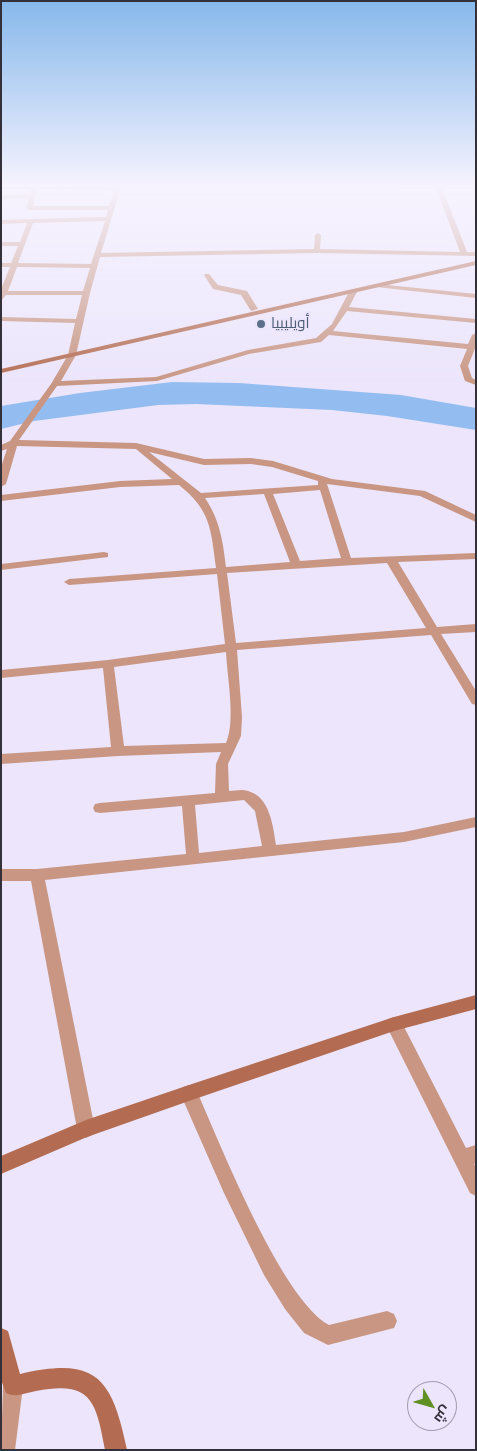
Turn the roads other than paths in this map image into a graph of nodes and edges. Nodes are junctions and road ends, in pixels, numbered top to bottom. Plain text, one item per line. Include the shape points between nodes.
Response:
1 (20, 252) edge
2 (99, 252) edge
3 (278, 252) edge
4 (369, 252) edge
5 (464, 253) joint
6 (476, 254) edge
7 (98, 255) junction
8 (476, 259) edge
9 (476, 263) edge
10 (1, 265) edge
11 (16, 265) junction
12 (95, 266) junction
13 (207, 275) dead end
14 (378, 286) junction
15 (353, 292) junction
16 (86, 293) junction
17 (2, 296) edge
18 (476, 296) edge
19 (345, 309) junction
20 (254, 310) junction
21 (1, 319) edge
22 (79, 321) junction
23 (476, 322) edge
24 (328, 333) junction
25 (476, 335) edge
26 (472, 349) edge
27 (72, 353) junction
28 (1, 366) edge
29 (1, 371) edge
30 (476, 383) edge
31 (53, 388) junction
32 (13, 444) junction
33 (136, 446) junction
34 (1, 448) edge
35 (183, 482) junction
36 (322, 483) junction
37 (1, 484) edge
38 (268, 492) junction
39 (199, 496) junction
40 (1, 498) edge
41 (476, 520) edge
42 (104, 554) dead end
43 (476, 556) edge
44 (391, 560) junction
45 (347, 561) junction
46 (297, 566) junction
47 (1, 567) edge
48 (223, 572) junction
49 (70, 582) dead end
50 (476, 628) edge
51 (434, 632) junction
52 (231, 647) junction
53 (108, 664) junction
54 (1, 674) edge
55 (475, 699) edge
56 (229, 748) junction
57 (118, 751) junction
58 (1, 759) edge
59 (222, 798) junction
60 (188, 800) junction
61 (100, 808) dead end
62 (476, 822) edge
63 (270, 850) junction
64 (193, 859) junction
65 (37, 875) junction
66 (1, 876) edge
67 (476, 1002) edge
68 (394, 1024) junction
69 (189, 1093) junction
70 (86, 1129) junction
71 (468, 1156) edge
72 (1, 1165) edge
73 (476, 1187) edge
74 (387, 1321) dead end
75 (1, 1338) edge
76 (8, 1377) edge
77 (4, 1450) edge
78 (116, 1450) edge

1 - 11 street
2 - 7 street
3 - 7 street
4 - 5 street
5 - 6 street
7 - 12 street
8 - 20 main road
9 - 14 main road
10 - 11 street
11 - 12 street
11 - 17 street
12 - 16 street
13 - 20 street via 216,287 244,293
14 - 15 main road
14 - 18 street
15 - 19 street
15 - 27 main road
16 - 17 street
16 - 22 street
19 - 23 street
19 - 24 street
20 - 27 main road
21 - 22 street
22 - 27 street
24 - 26 street
24 - 31 street via 309,343 248,352 157,379
25 - 26 street
26 - 30 street via 464,366 468,380
27 - 28 main road
27 - 29 main road
27 - 31 street
31 - 32 street
32 - 33 street
32 - 34 street
32 - 37 street
33 - 35 street
33 - 36 street via 204,462 273,464 296,470
35 - 39 street
35 - 40 street via 120,484
36 - 38 street
36 - 41 street via 422,493
36 - 45 street
38 - 39 street
38 - 46 street
39 - 48 street via 218,535
42 - 47 street
43 - 44 street
44 - 45 street
44 - 51 street
45 - 46 street
46 - 48 street
48 - 49 street
48 - 52 street
50 - 51 street
51 - 52 street
51 - 55 street
52 - 53 street
52 - 56 street via 236,717 235,736
53 - 54 street
53 - 57 street
56 - 57 street
56 - 59 street via 222,764
57 - 58 street
59 - 60 street
59 - 63 street via 246,795 253,798 260,806
60 - 61 street
60 - 64 street
62 - 63 street via 404,836
63 - 64 street
64 - 65 street
65 - 66 street
65 - 70 street
67 - 68 main road
68 - 69 main road
68 - 71 street
69 - 70 main road
69 - 74 street via 257,1243 277,1280 312,1327 321,1335 328,1335
70 - 72 main road
71 - 73 street
75 - 76 main road
76 - 77 street
76 - 78 main road via 62,1377 93,1386 104,1404

